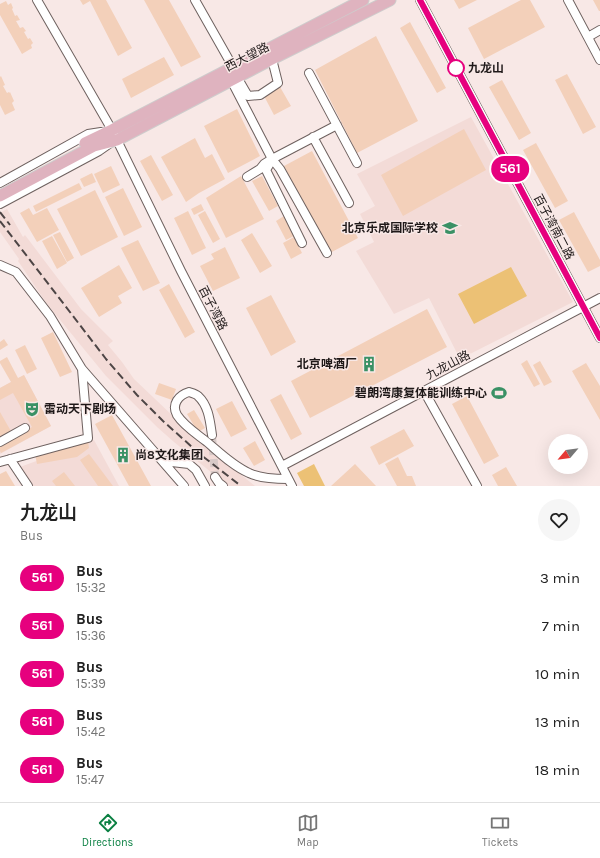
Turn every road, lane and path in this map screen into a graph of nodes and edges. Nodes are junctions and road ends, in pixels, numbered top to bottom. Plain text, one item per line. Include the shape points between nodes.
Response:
1 (37, 0) edge
2 (195, 0) edge
3 (363, 0) edge
4 (390, 0) edge
5 (420, 0) edge
6 (568, 0) edge
7 (600, 30) edge
8 (588, 37) junction
9 (272, 59) junction
10 (600, 60) edge
11 (309, 73) dead end
12 (234, 75) junction
13 (337, 125) junction
14 (114, 135) junction
15 (313, 137) junction
16 (272, 159) junction
17 (357, 163) dead end
18 (247, 177) dead end
19 (0, 183) edge
20 (0, 190) edge
21 (0, 196) edge
22 (349, 203) dead end
23 (0, 204) edge
24 (302, 242) dead end
25 (327, 253) dead end
26 (0, 265) edge
27 (600, 298) edge
28 (583, 307) junction
29 (600, 338) edge
30 (82, 369) junction
31 (424, 391) junction
32 (25, 428) dead end
33 (212, 435) tunnel mouth
34 (0, 442) edge
35 (10, 459) junction
36 (0, 462) edge
37 (163, 462) junction
38 (282, 466) junction
39 (215, 477) tunnel mouth
40 (290, 482) edge
41 (28, 486) edge
42 (184, 486) edge
43 (205, 486) edge
44 (223, 486) edge
45 (477, 486) edge

1 - 14 street, 百子湾路
2 - 12 street
3 - 12 main road, 西大望路
4 - 9 main road, 西大望路
5 - 28 street, 百子湾南二路
6 - 8 street
7 - 8 street
8 - 10 street
9 - 12 main road, 西大望路
9 - 12 street via 278,83 260,95 248,96
11 - 13 street
12 - 14 main road, 西大望路
12 - 16 street
13 - 15 street
13 - 17 street
14 - 19 street, 西大望路 via 88,134
14 - 20 main road, 西大望路 via 91,139
14 - 21 main road, 西大望路
14 - 23 street, 西大望路 via 99,151
14 - 38 street, 百子湾路
15 - 16 street
15 - 22 street
16 - 18 street
16 - 24 street via 266,170
16 - 25 street
26 - 30 street via 16,272 50,316
27 - 28 street, 九龙山路
28 - 29 street, 百子湾南二路
28 - 31 street, 九龙山路
30 - 35 street via 88,438
30 - 37 street
31 - 38 street, 九龙山路
31 - 45 street
32 - 34 street
33 - 40 street via 208,412 203,403 198,396 189,392 183,394 177,399 175,406 176,414 183,423 236,466 250,474
35 - 36 street
35 - 41 street
37 - 42 street
37 - 43 street via 189,464 196,470
38 - 40 street, 百子湾路
39 - 44 street

